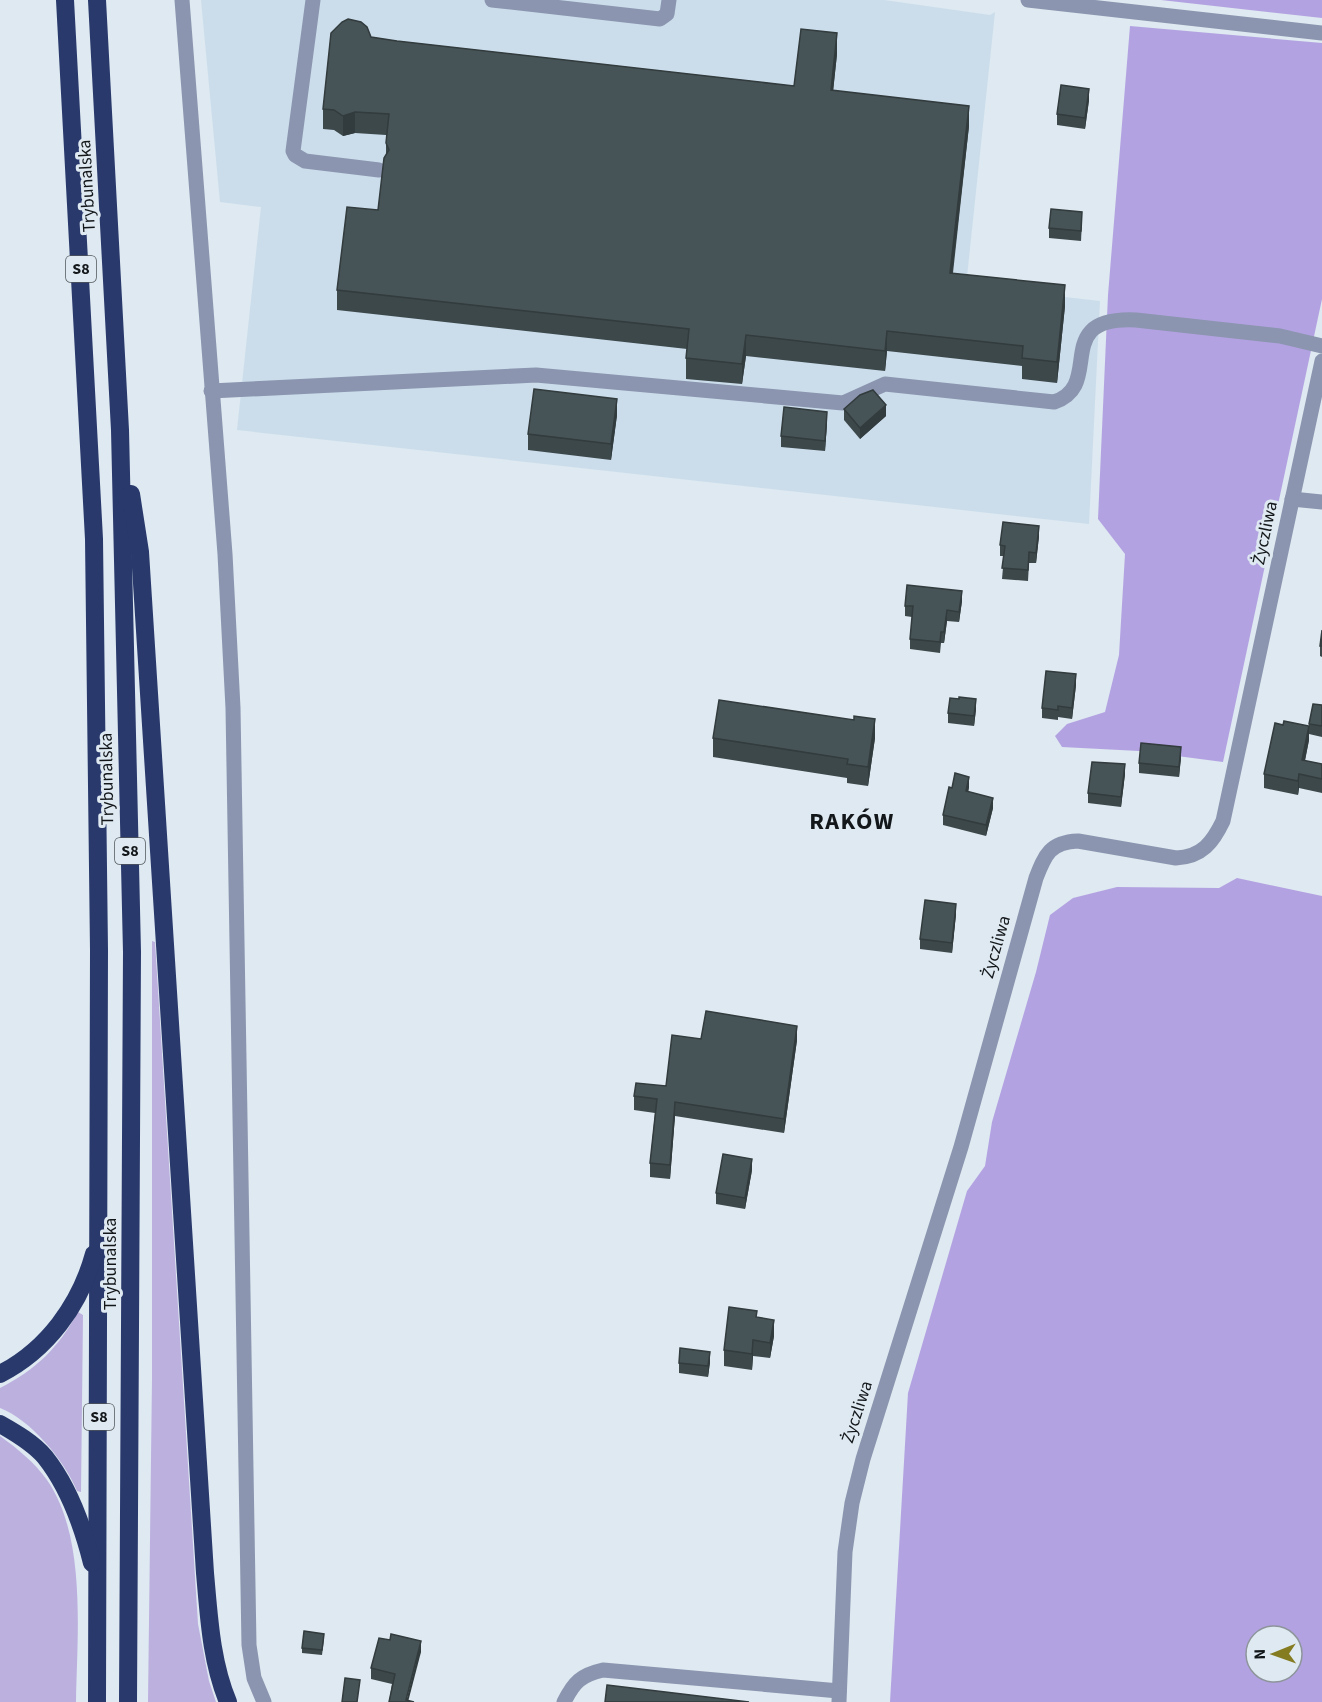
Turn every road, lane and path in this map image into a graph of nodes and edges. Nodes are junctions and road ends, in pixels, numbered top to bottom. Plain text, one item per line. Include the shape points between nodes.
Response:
1 (65, 0) edge
2 (97, 0) edge
3 (182, 0) edge
4 (313, 0) edge
5 (492, 0) edge
6 (669, 0) edge
7 (1028, 0) edge
8 (1322, 33) edge
9 (379, 170) dead end
10 (1322, 346) edge
11 (1322, 361) edge
12 (211, 391) junction
13 (120, 430) junction
14 (1292, 500) junction
15 (1322, 502) edge
16 (99, 1241) junction
17 (0, 1374) edge
18 (0, 1424) edge
19 (98, 1592) junction
20 (839, 1696) edge
21 (97, 1702) edge
22 (128, 1702) edge
23 (228, 1702) edge
24 (264, 1702) edge
25 (564, 1702) edge

1 - 16 highway, Trybunalska / S8 via 94,539
2 - 13 highway, Trybunalska / S8
3 - 12 street
4 - 9 street via 293,151 305,160
5 - 6 street via 660,19 667,14
7 - 8 street
10 - 12 street via 1280,336 1112,320 1090,331 1076,385 1054,402 885,384 843,403 536,375
11 - 14 street, Życzliwa
12 - 24 street via 225,554 232,708 249,1645 254,1678
13 - 22 highway, Trybunalska / S8 via 132,952
13 - 23 highway via 140,552 205,1574 210,1632
14 - 15 street
14 - 20 street, Życzliwa via 1223,821 1209,846 1198,854 1176,858 1067,841 1044,857 1035,878 961,1147 852,1503 845,1552
16 - 17 highway via 74,1302 52,1335 20,1363
16 - 19 highway, S8
18 - 19 highway via 36,1448 60,1482 87,1545
19 - 21 highway, S8
20 - 25 street via 603,1670 584,1674

